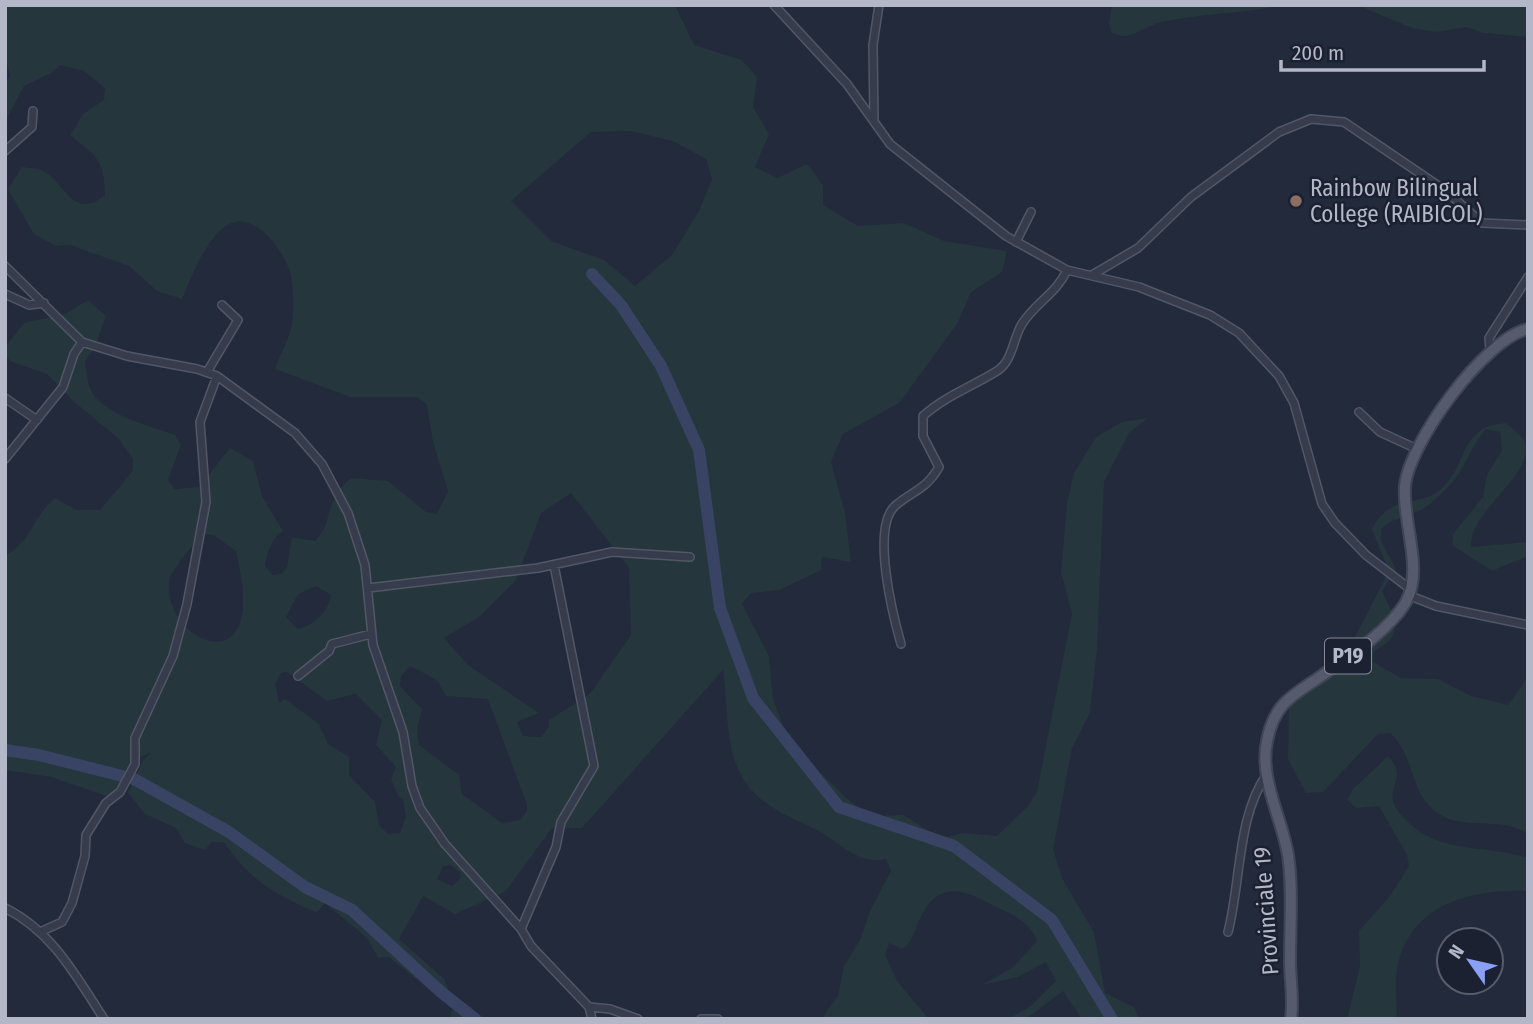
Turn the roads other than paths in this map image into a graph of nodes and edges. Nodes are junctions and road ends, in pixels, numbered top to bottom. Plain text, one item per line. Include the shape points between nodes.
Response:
1 (774, 5) edge
2 (879, 5) edge
3 (33, 111) dead end
4 (874, 124) junction
5 (5, 151) edge
6 (1031, 212) dead end
7 (1528, 225) edge
8 (1016, 242) junction
9 (5, 266) edge
10 (1067, 270) junction
11 (1091, 275) junction
12 (1528, 277) edge
13 (5, 294) edge
14 (44, 303) junction
15 (222, 305) dead end
16 (1528, 329) edge
17 (82, 342) junction
18 (1490, 350) junction
19 (207, 372) junction
20 (217, 376) junction
21 (5, 398) edge
22 (1359, 412) dead end
23 (37, 420) junction
24 (1417, 449) junction
25 (5, 459) edge
26 (690, 557) dead end
27 (554, 565) junction
28 (368, 588) junction
29 (1409, 592) junction
30 (1528, 625) edge
31 (370, 634) junction
32 (901, 644) dead end
33 (298, 676) dead end
34 (1268, 774) junction
35 (5, 908) edge
36 (521, 929) junction
37 (40, 932) junction
38 (1228, 932) dead end
39 (590, 1007) junction
40 (104, 1019) edge
41 (592, 1019) edge
42 (638, 1019) edge
43 (701, 1019) edge
44 (718, 1019) edge
45 (1292, 1019) edge

1 - 4 street via 847,83
2 - 4 street via 873,45
3 - 5 street via 32,127
4 - 8 street via 902,155
6 - 8 street
7 - 11 street via 1482,223 1446,191 1345,122 1311,118 1279,132 1191,197 1138,248
8 - 10 street
9 - 14 street
10 - 11 street
10 - 32 street via 1053,293 1021,325 999,370 923,416 923,436 939,467 924,488 889,514 884,546 884,571
11 - 29 street via 1210,315 1239,333 1279,376 1294,403 1322,504 1366,555
12 - 18 street via 1491,335
13 - 14 street via 29,305
14 - 17 street
15 - 19 street via 238,320
16 - 18 main road
17 - 19 street
17 - 23 street via 63,387
18 - 24 main road
19 - 20 street
20 - 28 street via 295,433 322,464 348,513
20 - 37 street via 200,422 206,502 173,656 135,738 135,764 118,795 106,803 86,835 72,903 62,922
21 - 23 street
22 - 24 street via 1380,432
23 - 25 street
24 - 29 main road via 1405,488
26 - 27 street via 612,552
27 - 28 street
27 - 36 street via 594,766 561,822 556,847
28 - 31 street
29 - 30 street via 1436,606
29 - 34 main road, Provinciale 19 / P19 via 1381,629 1325,674 1297,690 1277,712 1267,739
31 - 33 street via 332,644
31 - 36 street via 403,732 420,808 445,844
34 - 38 street via 1250,804
34 - 45 main road, Provinciale 19 / P19 via 1290,869
35 - 37 street
36 - 39 street via 531,946
37 - 40 street via 56,945
39 - 41 street
39 - 42 street
43 - 44 street

